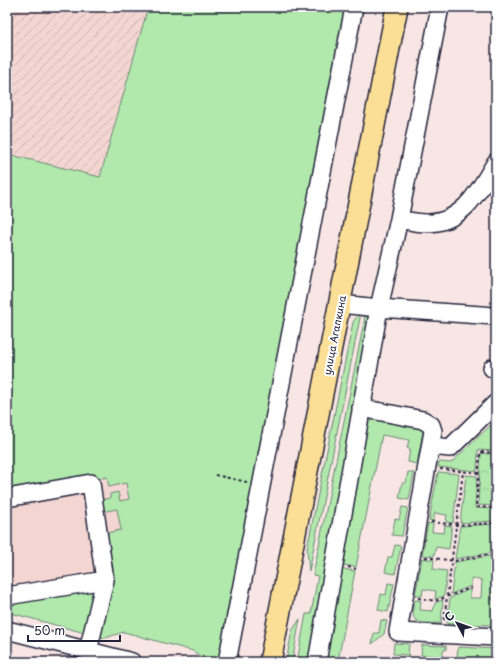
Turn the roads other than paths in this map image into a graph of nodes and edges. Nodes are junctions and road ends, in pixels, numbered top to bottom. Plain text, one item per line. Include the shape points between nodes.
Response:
1 (354, 7) edge
2 (397, 7) edge
3 (440, 7) edge
4 (496, 162) edge
5 (399, 219) junction
6 (340, 304) junction
7 (379, 308) junction
8 (496, 316) edge
9 (496, 403) edge
10 (361, 408) junction
11 (431, 446) junction
12 (7, 498) edge
13 (105, 580) junction
14 (7, 596) edge
15 (7, 630) edge
16 (496, 637) edge
17 (88, 651) junction
18 (132, 662) edge
19 (228, 662) edge
20 (270, 662) edge
21 (317, 662) edge

1 - 19 street
2 - 6 main road, улица Агапкина
3 - 5 street
4 - 5 street via 469,204 454,216 447,220 428,223
5 - 7 street
6 - 7 street
6 - 20 main road, улица Агапкина
7 - 8 street
7 - 10 street
9 - 11 street via 450,448
10 - 11 street via 426,421 433,431
10 - 21 street
11 - 16 street via 398,632
12 - 13 street via 91,483
13 - 14 street
13 - 17 street
15 - 17 street
17 - 18 street

